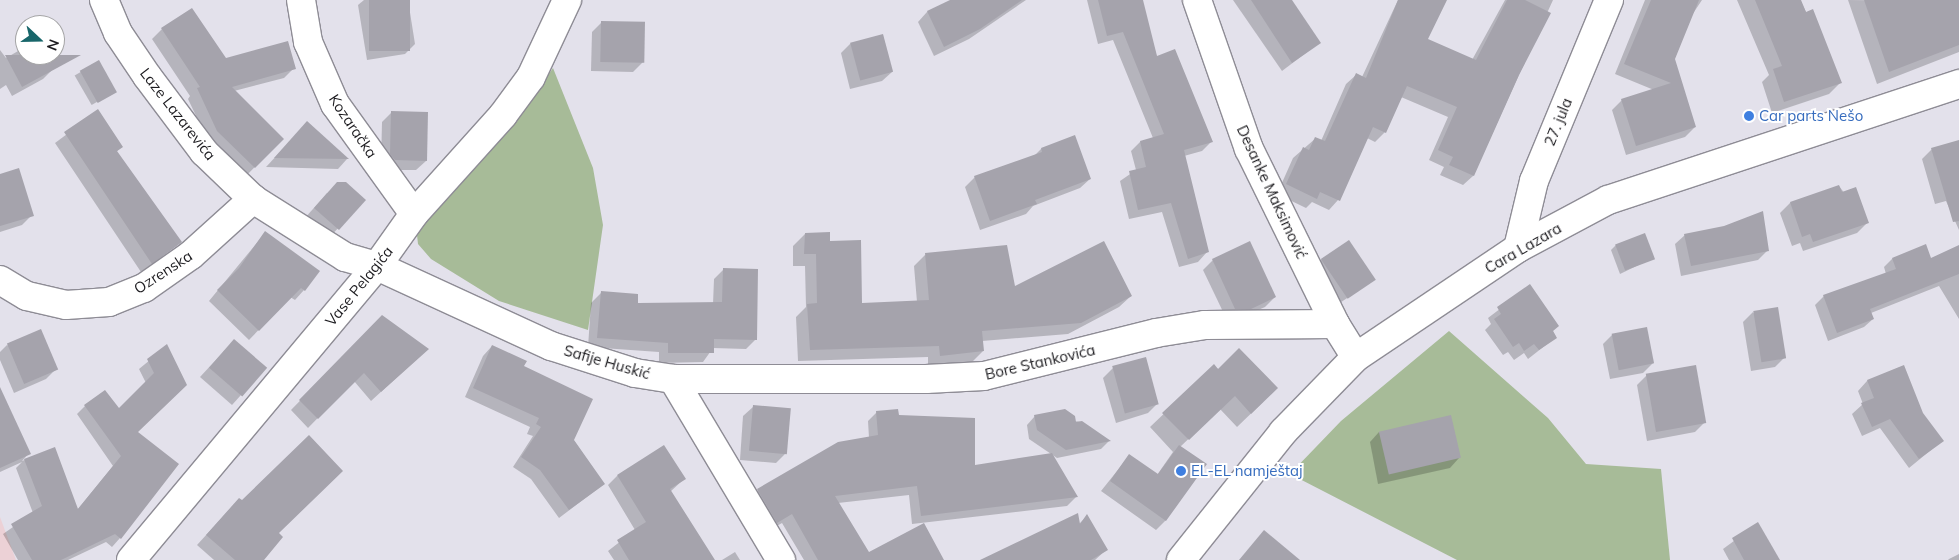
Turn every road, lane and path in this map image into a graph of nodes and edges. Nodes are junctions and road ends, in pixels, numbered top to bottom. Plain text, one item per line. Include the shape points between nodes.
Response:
1 (104, 0) edge
2 (301, 0) edge
3 (568, 0) edge
4 (1197, 0) edge
5 (1609, 0) edge
6 (1959, 84) edge
7 (253, 199) junction
8 (414, 214) junction
9 (1518, 248) junction
10 (377, 266) junction
11 (0, 280) edge
12 (1335, 324) junction
13 (1356, 357) junction
14 (673, 379) junction
15 (131, 560) edge
16 (781, 560) edge
17 (1181, 560) edge

1 - 7 street, Laze Lazarevića via 118,33 204,152
2 - 8 street, Kozaračka via 308,42 335,104
3 - 8 street, Vase Pelagića via 531,77 503,114
4 - 12 street, Desanke Maksimović via 1249,149
5 - 9 street, 27. jula via 1534,181
6 - 9 street, Cara Lazara via 1608,200
7 - 10 street, Laze Lazarevića via 345,256
7 - 11 street, Ozrenska via 191,255 144,288 109,302 66,305 27,296
8 - 10 street, Vase Pelagića
9 - 13 street, Cara Lazara
10 - 14 street, Safije Huskić via 551,346 635,373
10 - 15 street, Vase Pelagića
12 - 13 street
12 - 14 street, Bore Stankovića via 1205,325 1156,333 984,376
13 - 17 street, Cara Lazara via 1283,432
14 - 16 street

